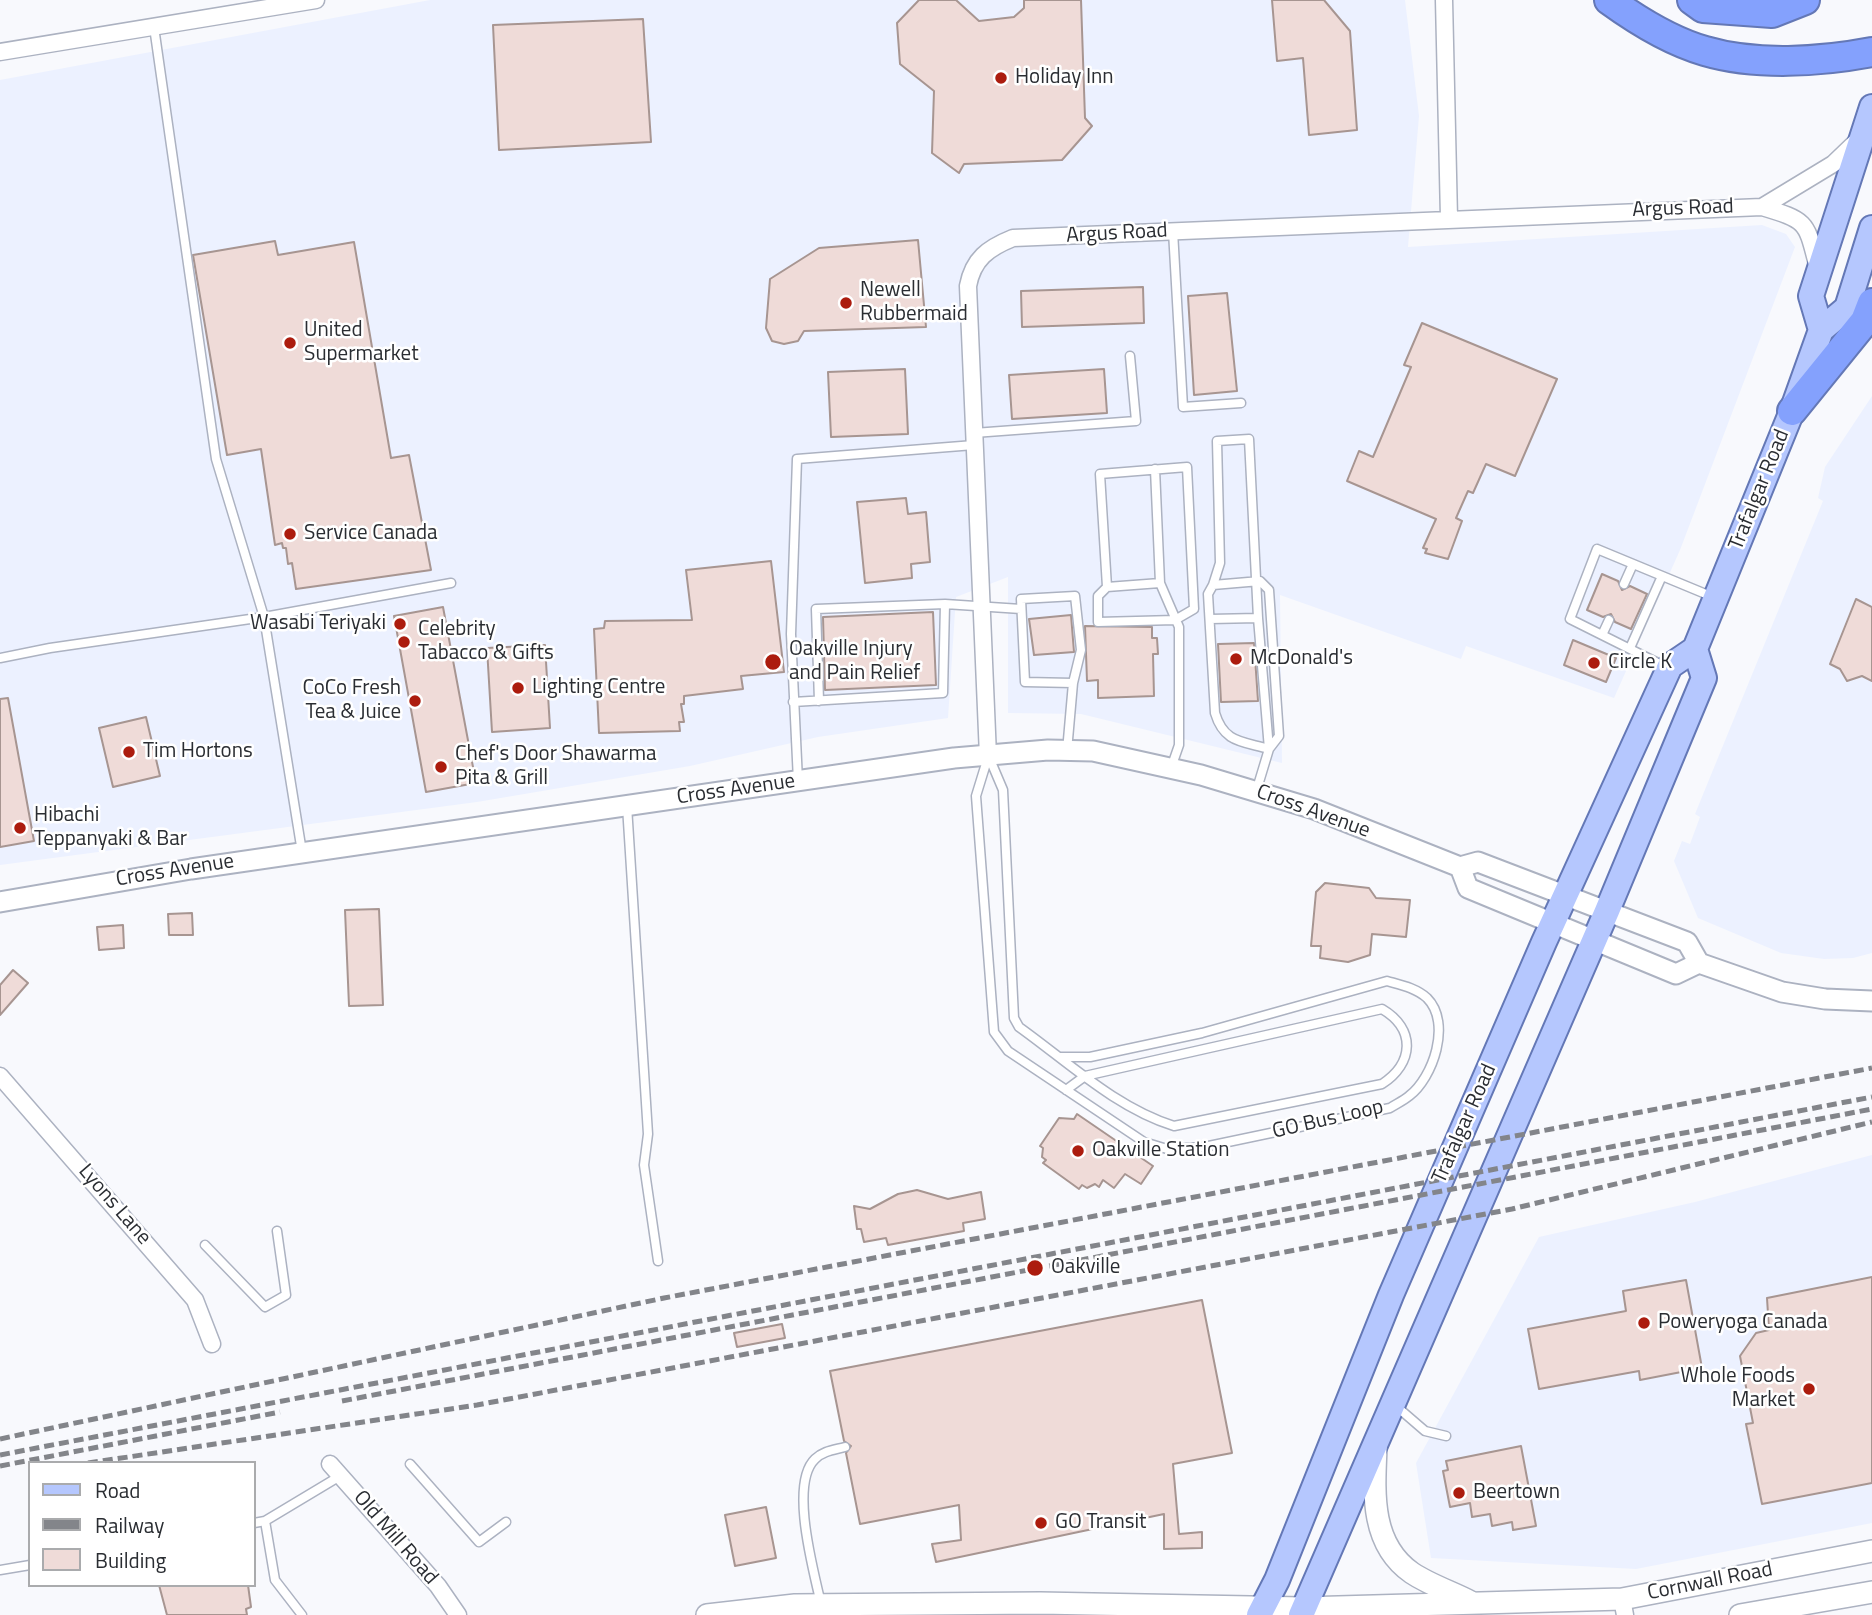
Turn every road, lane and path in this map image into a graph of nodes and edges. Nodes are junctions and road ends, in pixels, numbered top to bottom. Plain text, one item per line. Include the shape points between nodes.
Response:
1 (316, 0) edge
2 (1444, 0) edge
3 (1609, 0) edge
4 (1692, 0) edge
5 (1805, 0) edge
6 (154, 27) junction
7 (0, 52) edge
8 (1872, 52) edge
9 (1872, 107) edge
10 (1861, 138) junction
11 (1762, 206) junction
12 (1449, 218) junction
13 (1872, 228) edge
14 (1173, 231) junction
15 (1820, 274) junction
16 (1872, 303) edge
17 (1821, 330) junction
18 (1130, 356) dead end
19 (1241, 402) dead end
20 (1792, 411) junction
21 (974, 439) junction
22 (1155, 470) junction
23 (1633, 564) junction
24 (1662, 576) junction
25 (1255, 582) junction
26 (450, 583) dead end
27 (1160, 583) junction
28 (1624, 584) dead end
29 (1213, 585) junction
30 (1107, 587) junction
31 (1716, 598) junction
32 (945, 604) junction
33 (982, 606) junction
34 (1021, 609) junction
35 (264, 617) junction
36 (1258, 618) junction
37 (1210, 619) junction
38 (1175, 620) junction
39 (1609, 620) dead end
40 (1602, 635) junction
41 (1630, 648) junction
42 (1695, 649) junction
43 (0, 658) edge
44 (1669, 668) junction
45 (1073, 683) junction
46 (819, 701) junction
47 (793, 702) junction
48 (1269, 749) junction
49 (1067, 751) junction
50 (988, 756) junction
51 (1171, 768) junction
52 (798, 781) junction
53 (1256, 792) junction
54 (626, 806) junction
55 (302, 852) junction
56 (1460, 867) junction
57 (1567, 895) junction
58 (0, 902) edge
59 (1607, 911) junction
60 (1554, 923) junction
61 (1594, 939) junction
62 (1699, 963) junction
63 (1872, 1001) edge
64 (1060, 1056) junction
65 (0, 1076) edge
66 (1085, 1076) junction
67 (1066, 1090) junction
68 (277, 1231) dead end
69 (205, 1245) dead end
70 (658, 1261) dead end
71 (212, 1344) dead end
72 (1394, 1405) junction
73 (1446, 1436) dead end
74 (1376, 1446) junction
75 (845, 1447) dead end
76 (410, 1464) dead end
77 (335, 1470) joint
78 (265, 1521) junction
79 (506, 1521) dead end
80 (256, 1523) edge
81 (1872, 1551) edge
82 (28, 1565) edge
83 (0, 1570) edge
84 (1872, 1592) edge
85 (1473, 1603) junction
86 (1624, 1607) edge
87 (822, 1610) edge
88 (1261, 1611) edge
89 (1302, 1612) edge
90 (302, 1615) edge
91 (458, 1615) edge
92 (707, 1615) edge
93 (1740, 1615) edge

1 - 6 street
2 - 12 street
3 - 8 highway via 1654,30 1705,51 1773,61
4 - 5 highway via 1703,8 1772,13
6 - 7 street
6 - 35 lane via 216,459
9 - 10 main road
10 - 11 street, Argus Road via 1833,164
10 - 15 main road
11 - 12 street, Argus Road
11 - 15 street, Argus Road via 1797,218 1805,226
12 - 14 street, Argus Road
13 - 17 main road, Trafalgar Road via 1847,308
14 - 19 lane via 1182,407
14 - 21 street, Argus Road via 1013,239 981,256 968,286
15 - 17 main road via 1811,296
16 - 20 highway via 1864,321
17 - 20 main road, Trafalgar Road
18 - 21 lane via 1136,421
20 - 31 main road, Trafalgar Road
21 - 33 street, Argus Road
21 - 47 lane via 797,459
22 - 27 lane
22 - 30 lane via 1100,474
22 - 38 lane via 1187,467 1194,609
23 - 24 lane
23 - 28 lane
23 - 40 lane via 1597,549 1570,619
24 - 31 lane
24 - 41 lane
25 - 29 lane
25 - 29 lane via 1249,439 1217,441 1220,564
25 - 36 lane
25 - 48 lane via 1269,590 1279,736
26 - 35 lane
27 - 30 lane
27 - 38 lane
29 - 37 lane via 1208,594
30 - 38 lane via 1098,596 1098,622
31 - 42 main road, Trafalgar Road
32 - 33 lane
32 - 46 lane via 943,693
32 - 46 lane via 816,609
33 - 34 lane
33 - 50 street, Argus Road
34 - 45 lane via 1025,682
34 - 45 lane via 1021,599 1075,596 1081,650
35 - 43 lane
35 - 55 lane
36 - 37 lane
36 - 48 lane
37 - 48 lane via 1220,730
38 - 51 lane via 1179,626 1180,718 1179,744
39 - 40 lane
40 - 41 lane
41 - 44 lane
42 - 44 main road, Trafalgar Road
42 - 59 main road, Trafalgar Road via 1704,678
44 - 57 main road, Trafalgar Road
45 - 49 lane
46 - 47 lane
47 - 52 lane
48 - 53 lane
49 - 50 street, Cross Avenue
49 - 51 street, Cross Avenue via 1093,751
50 - 52 street, Cross Avenue
50 - 64 lane via 1003,790 1014,1018 1019,1027
50 - 67 lane, GO Bus Loop via 976,796 994,1032 1008,1051
51 - 53 street, Cross Avenue
52 - 54 street, Cross Avenue
53 - 56 street, Cross Avenue via 1314,809
54 - 55 street, Cross Avenue
54 - 70 lane via 648,1134 643,1165
55 - 58 street, Cross Avenue
56 - 57 street, Cross Avenue via 1478,862
56 - 60 street via 1468,888
57 - 59 street, Cross Avenue
57 - 60 main road, Trafalgar Road
59 - 61 main road, Trafalgar Road
59 - 62 street, Cross Avenue via 1687,942
60 - 61 street
60 - 88 main road, Trafalgar Road via 1391,1295
61 - 62 street via 1676,974
61 - 72 main road, Trafalgar Road
62 - 63 street via 1782,992
64 - 66 lane
64 - 67 lane, GO Bus Loop via 1090,1057 1202,1033 1387,981 1429,1000 1438,1020 1437,1045 1428,1073 1410,1096 1390,1108 1204,1147 1167,1149 1144,1142
65 - 71 street, Lyons Lane via 195,1300
66 - 66 lane via 1382,1009 1396,1017 1408,1052 1401,1067 1382,1084 1174,1126 1148,1118
66 - 67 lane
68 - 69 lane via 286,1295 265,1307
72 - 73 lane via 1425,1431
72 - 74 main road, Trafalgar Road
74 - 85 main road via 1375,1514 1390,1549 1411,1572
74 - 89 main road, Trafalgar Road
75 - 87 lane via 823,1452 812,1461 805,1478 803,1497
76 - 79 lane via 480,1542
77 - 78 lane
77 - 91 street, Old Mill Road
78 - 80 lane
78 - 90 lane via 275,1580
81 - 86 main road, Cornwall Road
82 - 83 lane
84 - 93 main road, Cornwall Road
85 - 86 main road, Cornwall Road
85 - 89 main road, Cornwall Road
87 - 88 main road, Cornwall Road via 1053,1603
87 - 92 main road, Cornwall Road
88 - 89 main road, Cornwall Road

